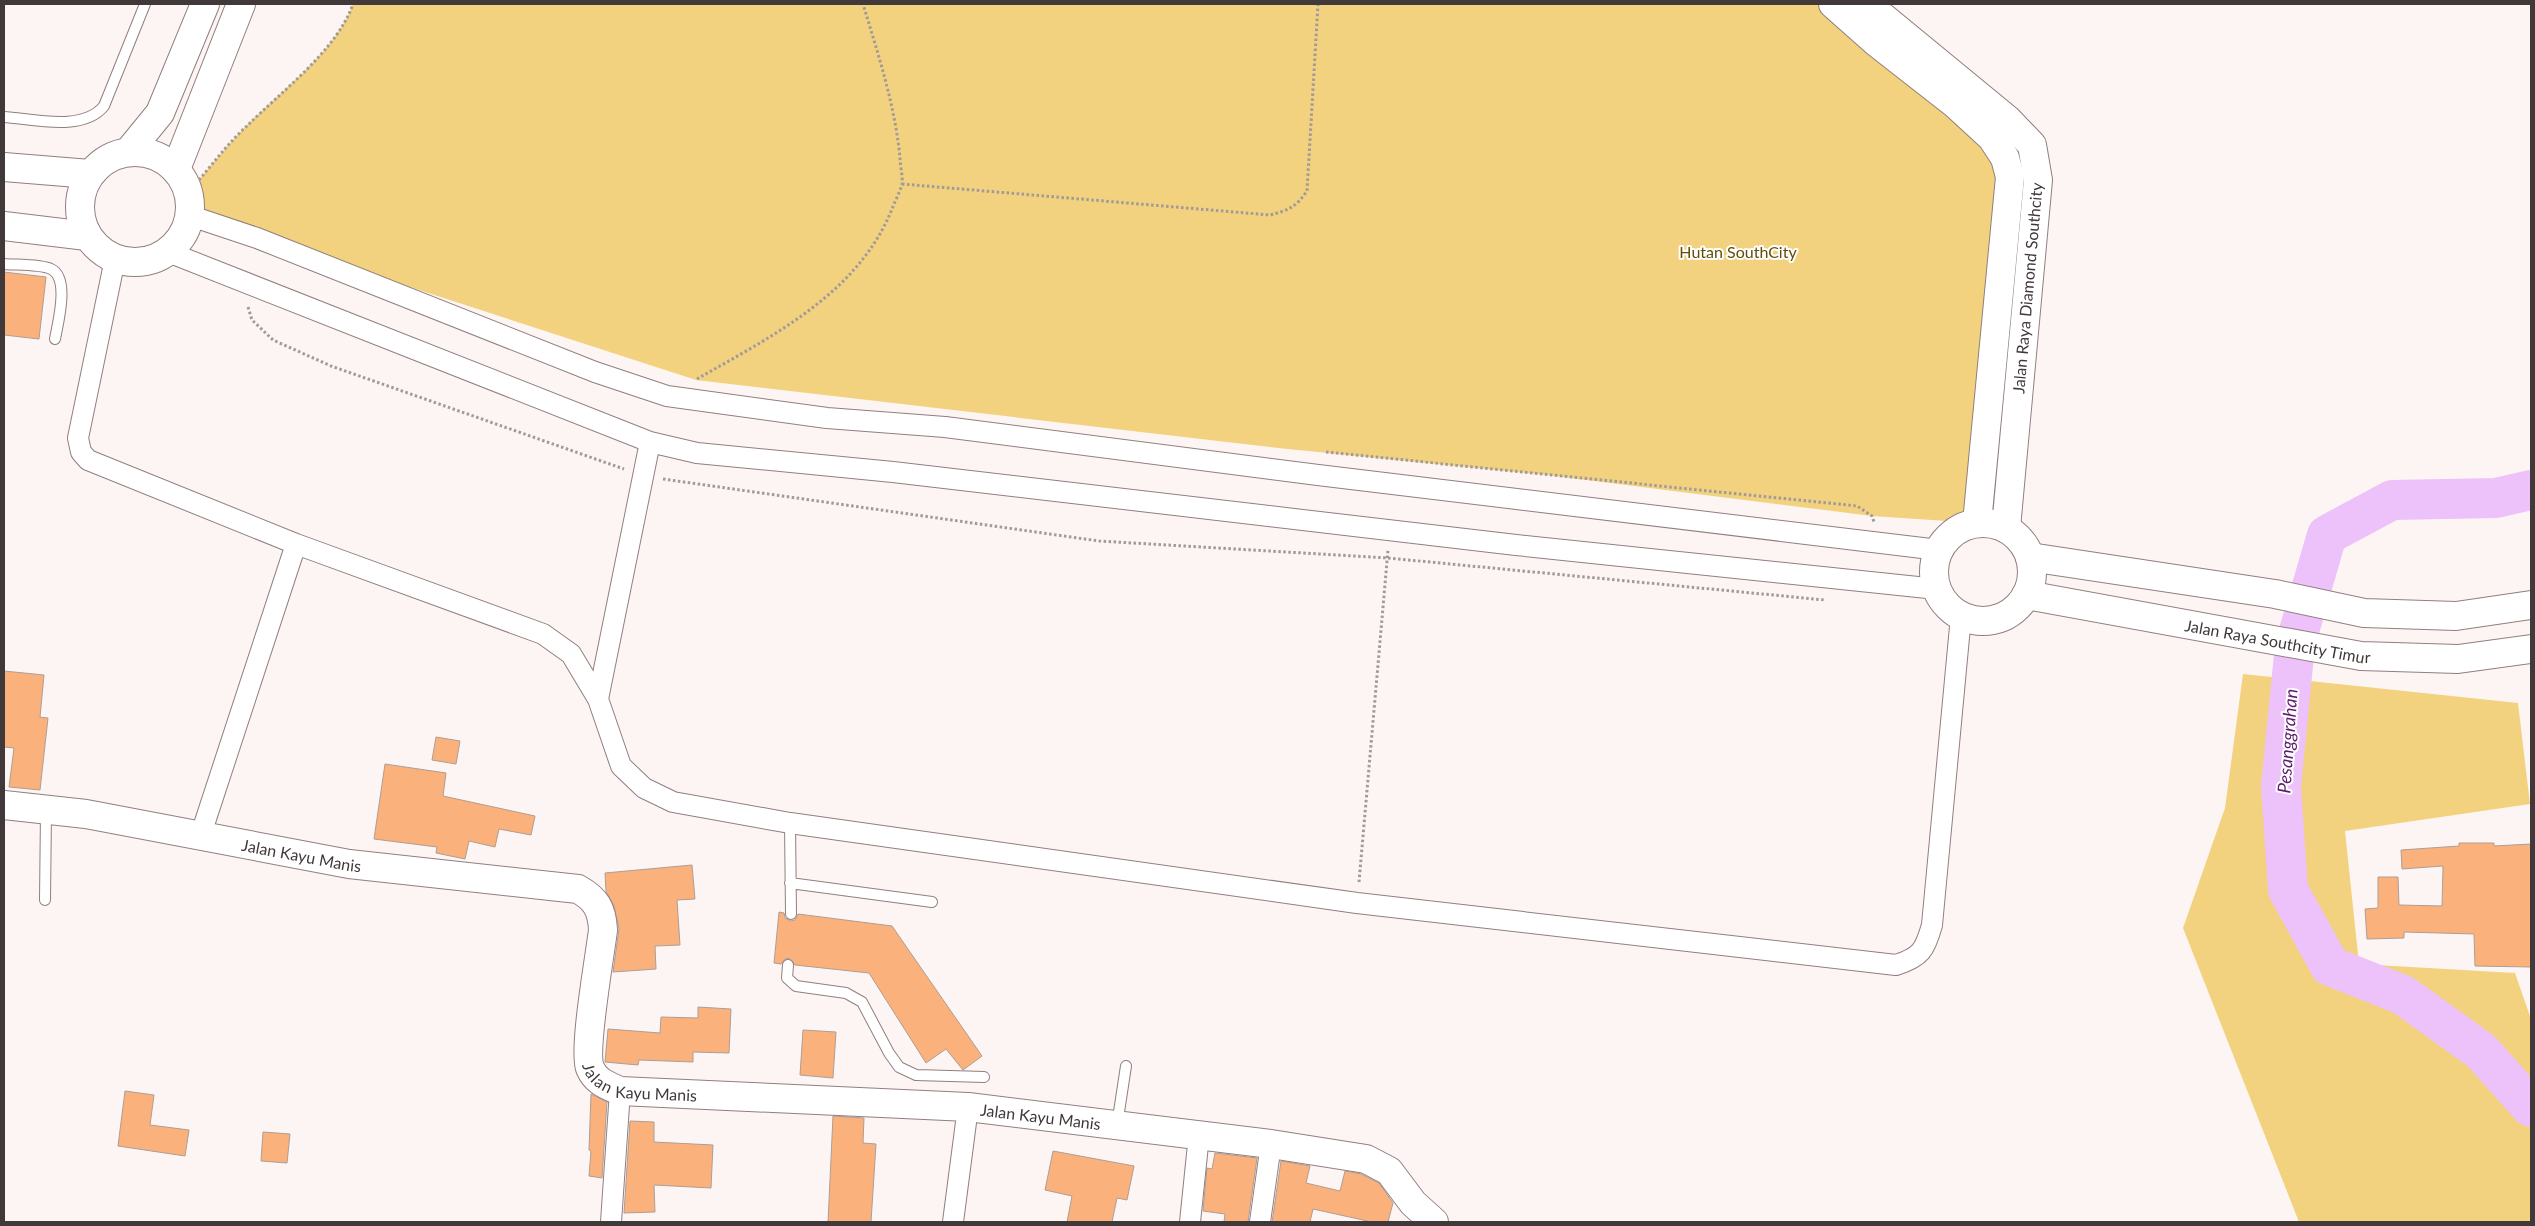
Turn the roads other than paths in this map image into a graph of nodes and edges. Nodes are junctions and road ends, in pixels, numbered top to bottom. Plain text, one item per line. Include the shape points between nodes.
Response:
1 (144, 4) edge
2 (205, 4) edge
3 (241, 4) edge
4 (1833, 4) edge
5 (1867, 4) edge
6 (4, 118) edge
7 (129, 151) junction
8 (4, 167) edge
9 (90, 174) junction
10 (185, 192) junction
11 (7, 228) edge
12 (87, 236) junction
13 (168, 252) junction
14 (115, 259) junction
15 (4, 264) edge
16 (55, 339) dead end
17 (650, 442) junction
18 (1977, 523) junction
19 (2006, 528) junction
20 (296, 544) junction
21 (1939, 550) junction
22 (2030, 557) junction
23 (1937, 589) junction
24 (2026, 594) junction
25 (2531, 605) edge
26 (1961, 616) junction
27 (2531, 649) edge
28 (598, 699) junction
29 (4, 806) edge
30 (46, 809) junction
31 (790, 824) junction
32 (200, 837) junction
33 (790, 883) junction
34 (45, 900) dead end
35 (932, 902) dead end
36 (791, 914) dead end
37 (788, 965) dead end
38 (1126, 1066) dead end
39 (984, 1077) dead end
40 (620, 1091) junction
41 (968, 1107) junction
42 (1117, 1125) junction
43 (1199, 1135) junction
44 (1271, 1144) junction
45 (611, 1222) edge
46 (953, 1222) edge
47 (1190, 1222) edge
48 (1260, 1222) edge
49 (1434, 1222) edge

1 - 6 lane via 98,114 79,122
2 - 7 street via 160,113
3 - 10 street
4 - 18 street, Jalan Raya Diamond Southcity via 1992,138 2005,158 2010,176
5 - 19 street, Jalan Raya Diamond Southcity via 2007,119 2032,145 2038,180
7 - 9 street via 107,158
7 - 10 street via 147,152 163,158
8 - 9 street
9 - 12 street via 81,194 80,215
10 - 13 street via 183,237
10 - 21 street via 257,238 595,372 667,396 827,418 945,427
11 - 12 street
12 - 14 street via 99,250
13 - 14 street via 151,260 133,263
13 - 17 street
14 - 20 street via 78,438 81,452 88,460
15 - 16 lane via 50,269 59,275 62,286
17 - 23 street via 697,453
17 - 28 street
18 - 19 street
18 - 21 street via 1948,537
19 - 22 street via 2021,541
20 - 28 street via 543,634 571,654
20 - 32 street
21 - 23 street via 1934,569
22 - 24 street via 2032,576
22 - 25 street via 2275,594 2374,613 2456,616
23 - 26 street via 1946,604
24 - 26 street via 2015,609 1998,618 1979,620
24 - 27 street, Jalan Raya Southcity Timur via 2362,656 2458,659
26 - 31 street via 1932,925 1926,946 1914,960 1896,965 1357,903
28 - 31 street via 621,766 644,788 674,802
29 - 30 street, Jalan Kayu Manis
30 - 32 street, Jalan Kayu Manis
30 - 34 lane
31 - 33 lane
32 - 40 street, Jalan Kayu Manis via 349,864 564,886 592,897 602,914 603,930 588,1056 595,1077
33 - 35 lane
33 - 36 lane
37 - 39 lane via 787,978 796,986 846,993 862,1002 899,1068 916,1075
38 - 42 lane
40 - 41 street, Jalan Kayu Manis
40 - 45 street
41 - 42 street, Jalan Kayu Manis
41 - 46 street
42 - 43 street, Jalan Kayu Manis
43 - 44 street, Jalan Kayu Manis
43 - 47 street
44 - 48 street
44 - 49 street, Jalan Kayu Manis via 1377,1163 1389,1171 1413,1203

